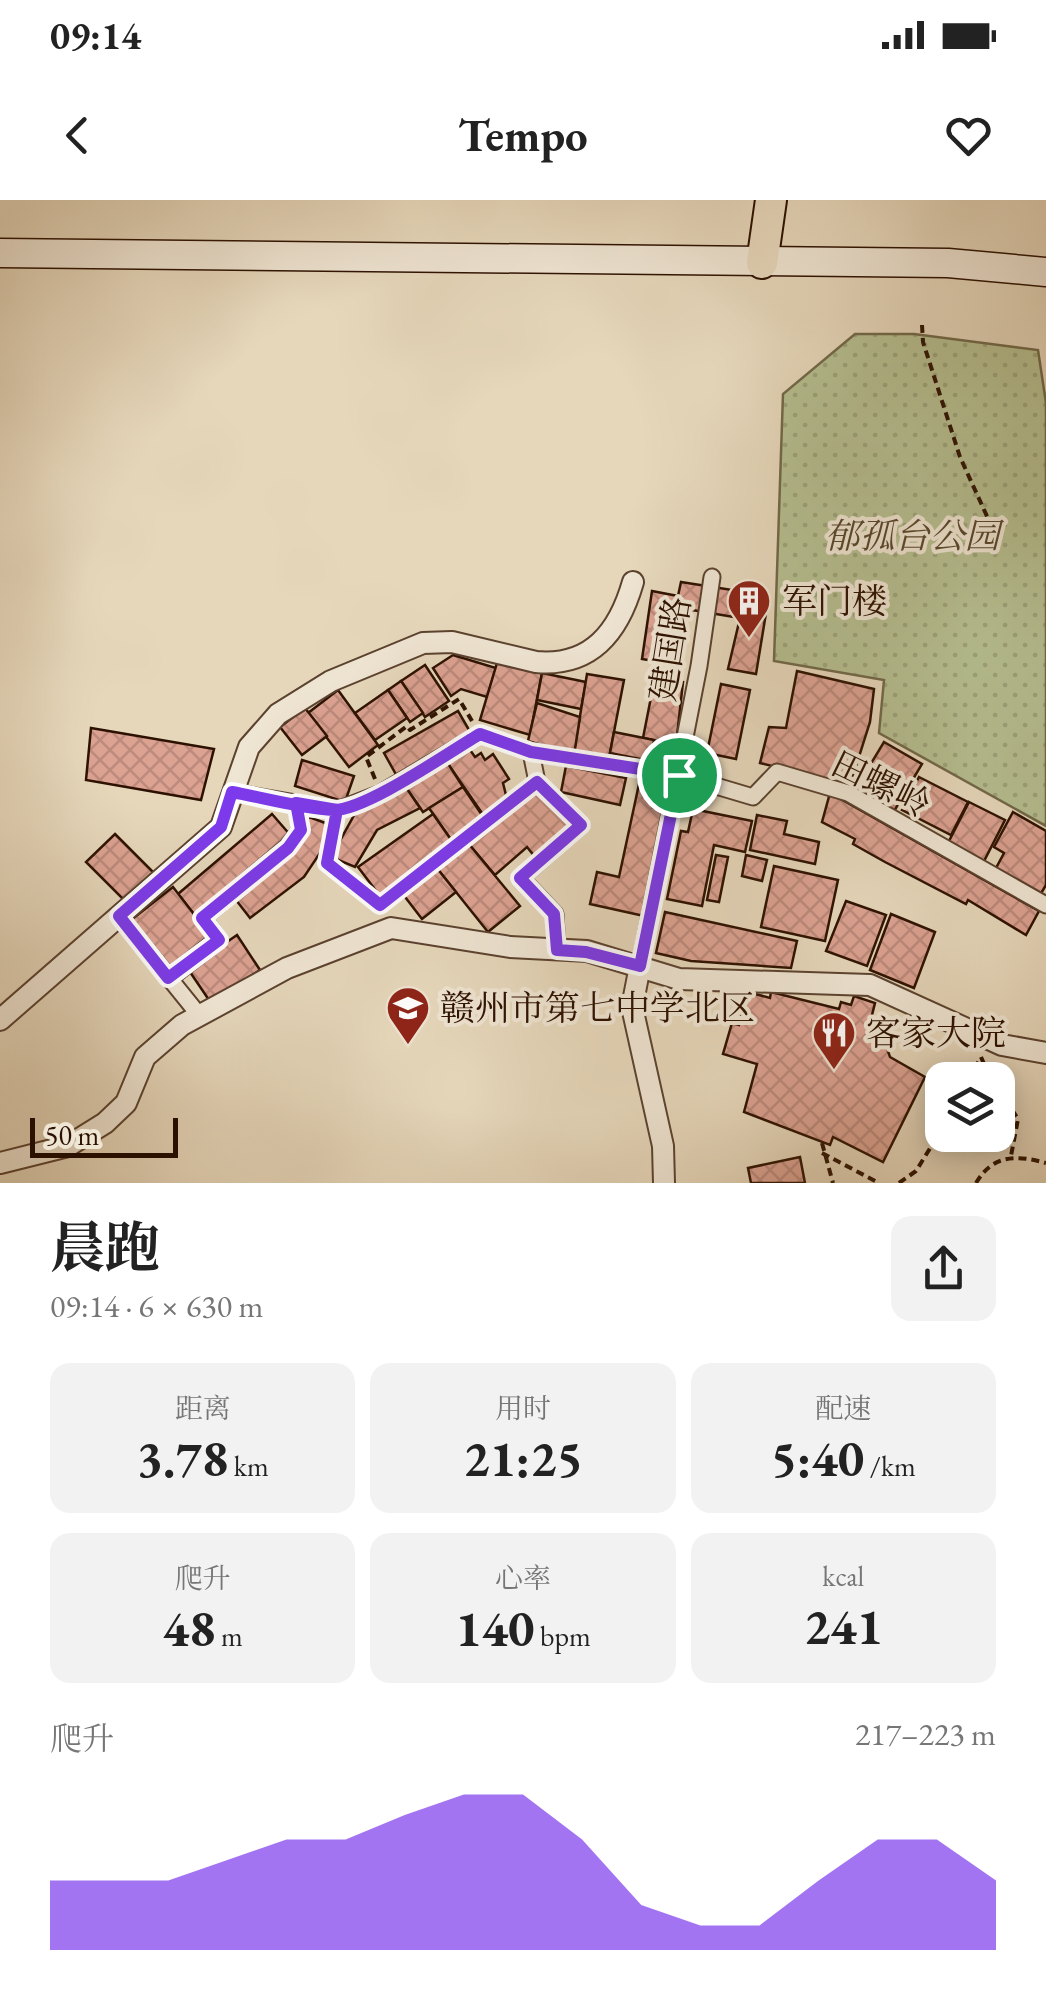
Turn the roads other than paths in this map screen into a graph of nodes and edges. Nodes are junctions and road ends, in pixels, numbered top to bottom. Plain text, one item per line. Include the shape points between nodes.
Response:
1 (762, 200) edge
2 (771, 200) edge
3 (0, 253) edge
4 (762, 263) junction
5 (1046, 272) edge
6 (712, 577) dead end
7 (633, 582) dead end
8 (531, 752) junction
9 (679, 775) junction
10 (232, 792) junction
11 (296, 803) junction
12 (1046, 906) edge
13 (119, 916) junction
14 (557, 950) junction
15 (640, 966) junction
16 (168, 978) junction
17 (199, 1016) junction
18 (0, 1020) edge
19 (1046, 1052) edge
20 (0, 1163) edge
21 (664, 1183) edge

1 - 4 main road
2 - 4 main road
3 - 4 main road
4 - 5 main road via 948,263
6 - 9 street, 建国路
7 - 10 street via 619,622 584,656 552,664 439,640 331,681 262,729
8 - 9 street, 田螺岭
8 - 11 street, 田螺岭 via 480,734 381,793 337,810
8 - 14 street via 537,782 581,825 520,878 554,914
9 - 12 street, 田螺岭 via 752,796 777,772 848,793
9 - 15 street, 建国路
10 - 11 street
10 - 13 street via 221,827
11 - 16 street via 301,830 288,848 202,918 219,940
13 - 16 street
13 - 18 street
14 - 15 street
14 - 17 street via 391,928 286,968
15 - 19 street via 678,979 870,985 1002,1045
15 - 21 street via 632,1007 663,1146
16 - 17 street
17 - 20 street via 145,1057 126,1103 105,1123 68,1146

